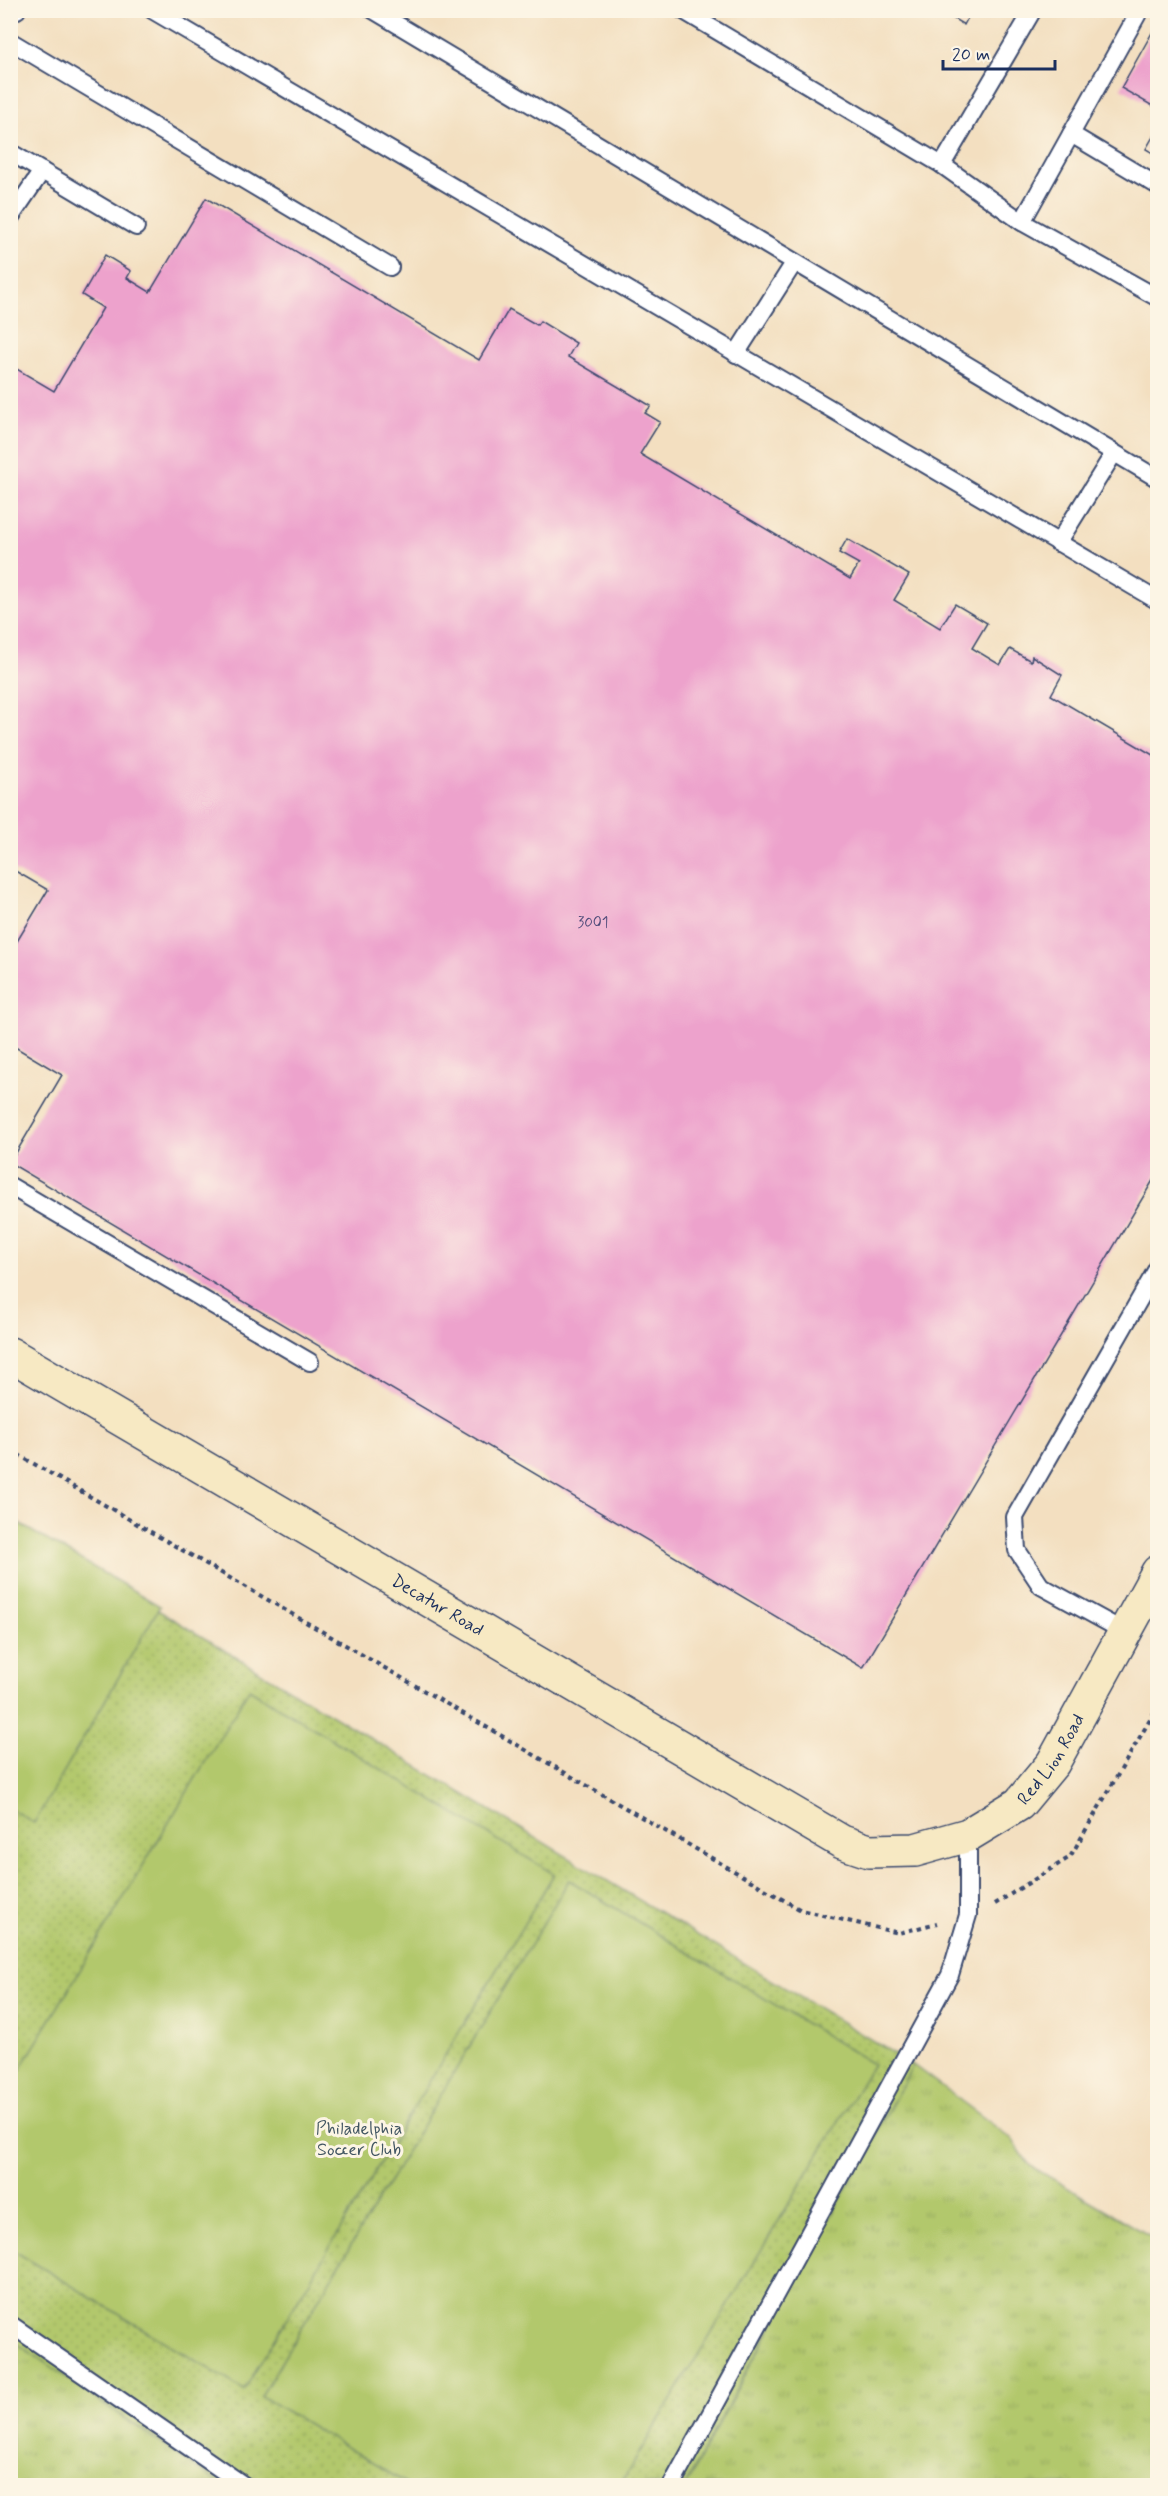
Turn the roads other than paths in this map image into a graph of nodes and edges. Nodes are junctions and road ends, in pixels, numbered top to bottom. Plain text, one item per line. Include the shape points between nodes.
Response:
1 (17, 10) edge
2 (152, 10) edge
3 (373, 10) edge
4 (682, 10) edge
5 (1033, 10) edge
6 (1140, 10) edge
7 (10, 13) edge
8 (10, 41) edge
9 (1071, 134) junction
10 (10, 152) edge
11 (942, 165) junction
12 (42, 171) junction
13 (1158, 186) edge
14 (10, 218) edge
15 (1022, 222) junction
16 (136, 227) dead end
17 (794, 263) junction
18 (390, 267) dead end
19 (1158, 298) edge
20 (736, 354) junction
21 (1114, 453) junction
22 (1158, 479) edge
23 (1058, 543) junction
24 (1158, 601) edge
25 (10, 1186) edge
26 (1158, 1267) edge
27 (10, 1354) edge
28 (310, 1362) dead end
29 (1158, 1572) edge
30 (1125, 1632) junction
31 (968, 1835) junction
32 (869, 1851) joint
33 (10, 2324) edge
34 (244, 2486) edge
35 (671, 2486) edge

1 - 7 lane
2 - 20 lane
3 - 17 lane
4 - 11 lane
5 - 11 lane
6 - 9 lane
8 - 18 lane
9 - 13 lane
9 - 15 lane
10 - 12 lane
11 - 15 lane
12 - 14 lane
12 - 16 lane
15 - 19 lane
17 - 20 lane
17 - 21 lane
20 - 23 lane
21 - 22 lane
21 - 23 lane
23 - 24 lane
25 - 28 lane
26 - 30 lane via 1015,1517 1017,1550 1041,1586
27 - 32 street, Decatur Road via 842,1842
29 - 30 street, Red Lion Road
30 - 31 street, Red Lion Road via 1053,1764 1018,1804
31 - 32 street, Red Lion Road via 915,1850
31 - 35 lane via 968,1915 950,1975
33 - 34 lane

